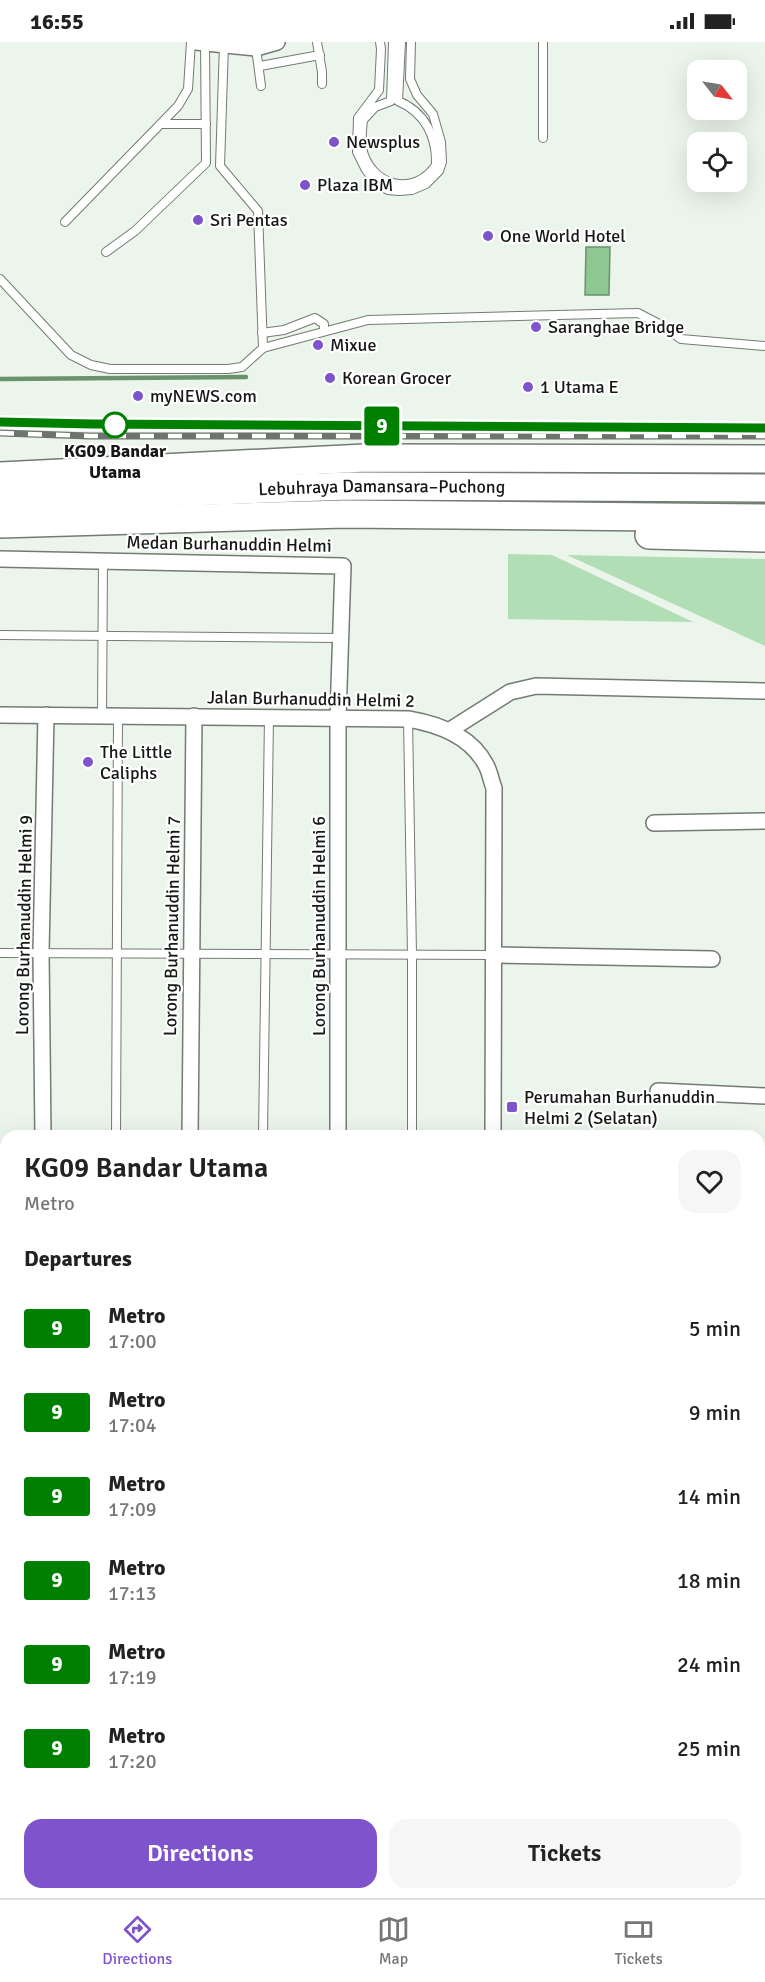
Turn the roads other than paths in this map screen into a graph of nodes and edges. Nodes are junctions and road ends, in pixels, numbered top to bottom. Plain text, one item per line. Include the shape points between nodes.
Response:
1 (191, 42) edge
2 (196, 42) edge
3 (205, 42) edge
4 (277, 42) edge
5 (317, 42) edge
6 (380, 42) edge
7 (393, 42) edge
8 (401, 42) edge
9 (411, 42) edge
10 (543, 42) edge
11 (224, 44) junction
12 (256, 48) junction
13 (320, 55) junction
14 (260, 66) junction
15 (322, 84) dead end
16 (261, 86) dead end
17 (161, 124) junction
18 (206, 124) junction
19 (543, 138) dead end
20 (65, 222) dead end
21 (106, 252) dead end
22 (0, 279) edge
23 (324, 331) junction
24 (262, 333) junction
25 (765, 346) edge
26 (263, 348) junction
27 (765, 459) edge
28 (0, 476) edge
29 (765, 488) edge
30 (0, 491) edge
31 (0, 499) edge
32 (28, 499) junction
33 (765, 518) edge
34 (124, 522) junction
35 (0, 524) edge
36 (765, 538) edge
37 (0, 559) edge
38 (103, 561) junction
39 (0, 635) edge
40 (104, 637) junction
41 (340, 638) junction
42 (765, 692) edge
43 (0, 715) edge
44 (46, 716) junction
45 (110, 716) junction
46 (194, 716) junction
47 (269, 717) junction
48 (338, 717) junction
49 (408, 719) junction
50 (450, 730) junction
51 (765, 821) edge
52 (654, 823) dead end
53 (41, 952) junction
54 (0, 953) edge
55 (339, 953) junction
56 (117, 954) junction
57 (191, 955) junction
58 (265, 955) junction
59 (412, 955) junction
60 (493, 955) junction
61 (712, 959) dead end
62 (658, 1092) dead end
63 (765, 1096) edge
64 (43, 1130) edge
65 (116, 1130) edge
66 (190, 1130) edge
67 (263, 1130) edge
68 (338, 1130) edge
69 (412, 1130) edge
70 (493, 1130) edge

1 - 17 lane via 188,88
2 - 3 street
3 - 11 street
3 - 18 lane
4 - 12 street
5 - 13 lane
6 - 9 lane via 379,90 358,118 357,152 378,185 399,191 426,184 442,162 433,114 410,79
7 - 8 lane via 391,101 375,107 363,120 362,149 381,179 398,185 422,179 436,165 435,140 424,121 398,101
10 - 19 lane
11 - 12 street
11 - 24 lane via 220,166 258,211
12 - 14 lane
13 - 14 lane
13 - 15 lane
14 - 16 lane
17 - 18 lane
17 - 20 lane
18 - 21 lane via 206,163 135,231
22 - 26 lane via 71,354 92,365 110,369 228,369 242,367
23 - 24 lane via 324,324 315,318 284,330
23 - 25 lane via 368,320 638,314 681,339
23 - 26 lane
24 - 26 lane
27 - 28 highway via 365,458
29 - 32 highway, Lebuhraya Damansara–Puchong via 349,486
30 - 32 highway
31 - 32 highway, Lebuhraya Damansara–Puchong
33 - 34 highway, Lebuhraya Damansara–Puchong via 344,514
34 - 35 highway, Lebuhraya Damansara–Puchong
34 - 36 highway via 208,532 426,530
37 - 38 street, Medan Burhanuddin Helmi
38 - 40 lane
38 - 41 street, Medan Burhanuddin Helmi via 343,566
39 - 40 lane
40 - 41 lane
40 - 45 lane
41 - 48 street, Medan Burhanuddin Helmi
42 - 50 street via 536,686 510,692
43 - 44 street, Jalan Burhanuddin Helmi 2
44 - 45 street, Jalan Burhanuddin Helmi 2
44 - 53 street, Lorong Burhanuddin Helmi 9
45 - 46 street, Jalan Burhanuddin Helmi 2
45 - 56 lane
46 - 47 street, Jalan Burhanuddin Helmi 2
46 - 57 street, Lorong Burhanuddin Helmi 7
47 - 48 street, Jalan Burhanuddin Helmi 2
47 - 58 lane
48 - 49 street, Jalan Burhanuddin Helmi 2
48 - 55 street, Lorong Burhanuddin Helmi 6
49 - 50 street, Jalan Burhanuddin Helmi 2
49 - 59 lane
50 - 60 street, Jalan Burhanuddin Helmi 2 via 486,765 494,788
51 - 52 street
53 - 54 lane
53 - 56 lane
53 - 64 street, Lorong Burhanuddin Helmi 9
55 - 58 lane
55 - 59 lane
55 - 68 street, Lorong Burhanuddin Helmi 6
56 - 57 lane
56 - 65 lane
57 - 58 lane
57 - 66 street, Lorong Burhanuddin Helmi 7
58 - 67 lane
59 - 60 lane
59 - 69 lane
60 - 61 street
60 - 70 street, Jalan Burhanuddin Helmi 2
62 - 63 street

